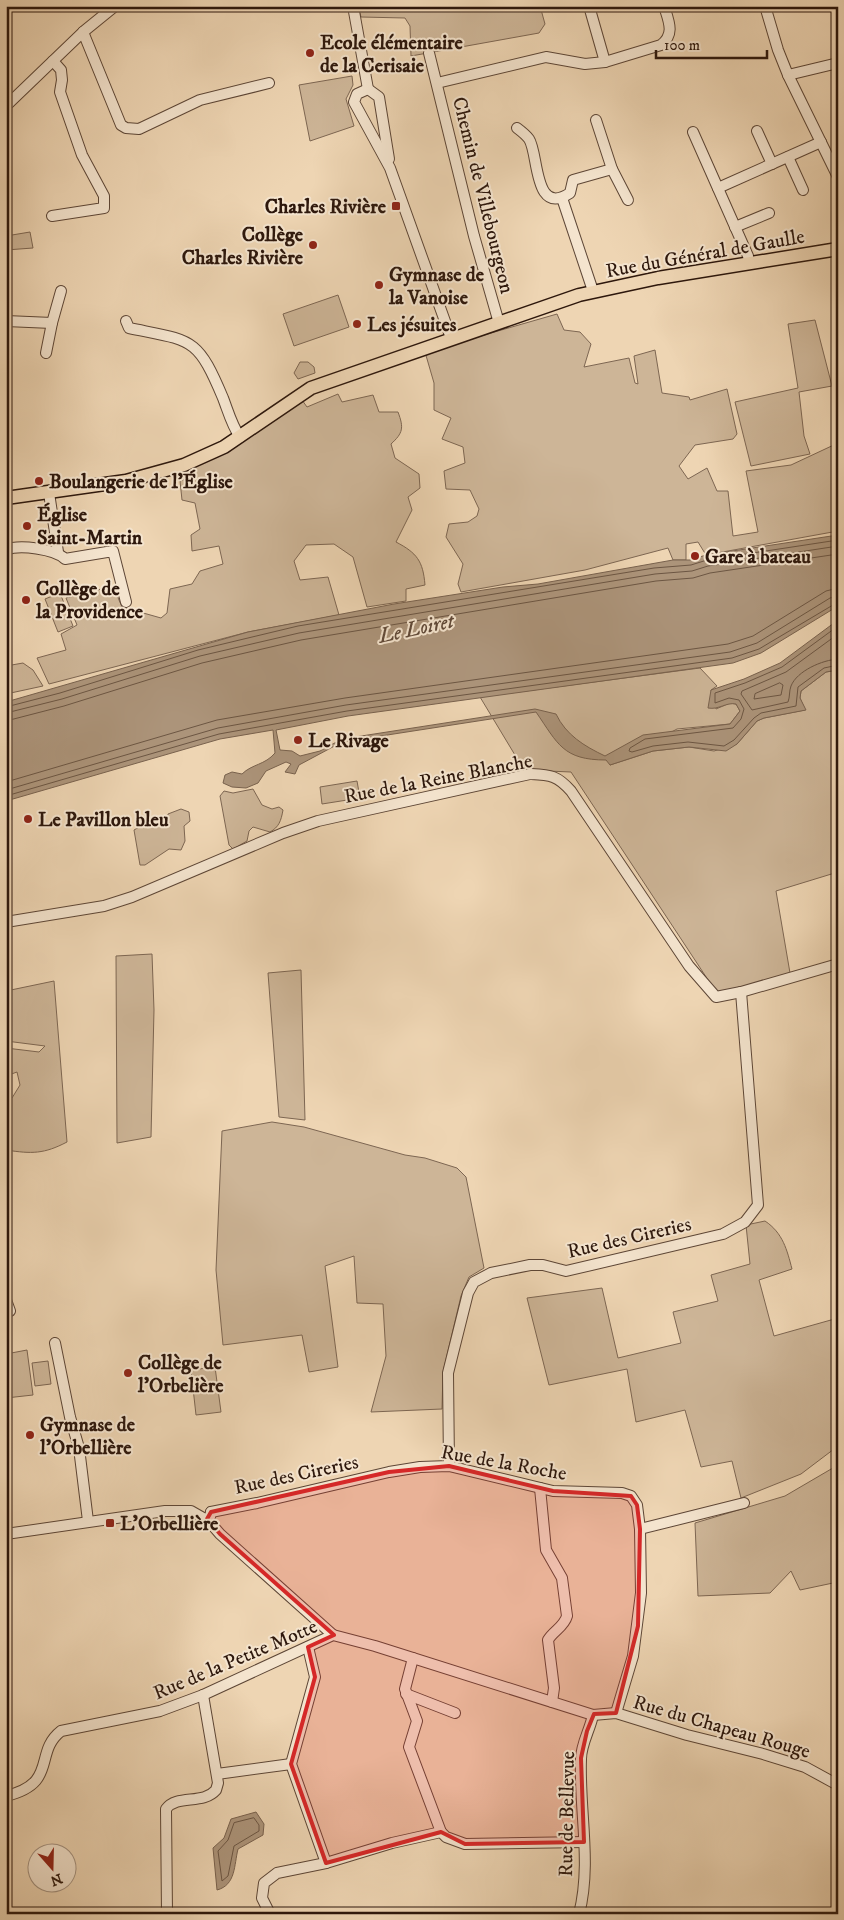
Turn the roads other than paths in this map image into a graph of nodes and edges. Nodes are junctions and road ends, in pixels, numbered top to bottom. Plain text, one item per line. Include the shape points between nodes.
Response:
1 (115, 6) edge
2 (353, 6) edge
3 (589, 6) edge
4 (664, 6) edge
5 (765, 6) edge
6 (83, 32) junction
7 (429, 53) dead end
8 (53, 61) junction
9 (605, 62) junction
10 (838, 64) edge
11 (788, 75) junction
12 (269, 83) dead end
13 (437, 83) junction
14 (368, 89) junction
15 (6, 106) edge
16 (596, 120) dead end
17 (517, 128) dead end
18 (757, 131) dead end
19 (693, 132) dead end
20 (821, 142) junction
21 (788, 157) junction
22 (772, 164) junction
23 (390, 168) junction
24 (612, 169) junction
25 (838, 177) edge
26 (718, 188) junction
27 (803, 190) dead end
28 (562, 198) junction
29 (628, 200) dead end
30 (769, 213) dead end
31 (52, 216) dead end
32 (735, 227) junction
33 (838, 249) edge
34 (748, 256) dead end
35 (61, 291) dead end
36 (593, 291) junction
37 (498, 320) junction
38 (6, 321) edge
39 (126, 321) dead end
40 (52, 323) junction
41 (450, 336) junction
42 (46, 353) dead end
43 (239, 435) junction
44 (49, 493) junction
45 (6, 498) edge
46 (6, 550) edge
47 (58, 552) junction
48 (126, 602) dead end
49 (6, 922) edge
50 (838, 964) edge
51 (741, 992) junction
52 (6, 1300) edge
53 (6, 1312) edge
54 (55, 1343) dead end
55 (449, 1466) junction
56 (389, 1472) joint
57 (540, 1488) junction
58 (744, 1503) dead end
59 (206, 1515) junction
60 (88, 1521) junction
61 (640, 1529) junction
62 (6, 1534) edge
63 (333, 1636) junction
64 (308, 1647) junction
65 (413, 1658) junction
66 (406, 1694) junction
67 (203, 1695) junction
68 (552, 1702) junction
69 (455, 1713) dead end
70 (616, 1713) junction
71 (593, 1715) junction
72 (292, 1764) junction
73 (217, 1774) junction
74 (838, 1785) edge
75 (6, 1796) edge
76 (441, 1832) junction
77 (584, 1842) junction
78 (326, 1863) junction
79 (167, 1914) edge
80 (270, 1914) edge
81 (579, 1914) edge

1 - 6 street
2 - 14 street
3 - 9 street
4 - 9 street via 671,31 668,39 661,45
5 - 11 street
6 - 8 street
6 - 12 street via 126,128 139,129 200,100
7 - 13 street, Chemin de Villebourgeon
8 - 15 street
8 - 31 street via 61,70 60,92 82,155 104,196 104,208
9 - 13 street via 585,64 546,57
10 - 11 street
11 - 20 street
13 - 37 street, Chemin de Villebourgeon
14 - 23 street via 379,97
14 - 23 street via 357,94 354,102
16 - 24 street
17 - 28 street via 530,140 540,188 551,196
18 - 22 street
19 - 26 street
20 - 21 street
20 - 25 street
21 - 22 street
21 - 27 street
22 - 26 street
23 - 41 street
24 - 28 street via 573,180 570,192
24 - 29 street
26 - 32 street
28 - 36 street
30 - 32 street
32 - 34 street
33 - 36 main road, Rue du Général de Gaulle
35 - 40 street
36 - 37 main road, Rue du Général de Gaulle via 560,297
37 - 41 main road, Rue du Général de Gaulle
38 - 40 street
39 - 43 street via 129,328 172,337 197,349 211,369
40 - 42 street
41 - 43 main road, Rue du Général de Gaulle via 309,382
43 - 44 main road, Rue du Général de Gaulle via 184,465 126,481
44 - 45 main road, Rue du Général de Gaulle
44 - 47 street
46 - 47 street via 17,547
47 - 48 street via 65,559 113,551
49 - 51 street, Rue de la Reine Blanche via 112,904 318,821 530,774 551,775 571,791 711,994 721,997
50 - 51 street, Rue de la Reine Blanche
51 - 55 street, Rue des Cireries via 758,1205 745,1222 723,1234 566,1271 530,1265 491,1274 474,1282 468,1293 448,1373
52 - 53 street via 10,1311
54 - 60 street via 79,1448
55 - 56 street, Rue de la Roche
55 - 57 street, Rue de la Roche
56 - 59 street, Rue des Cireries
57 - 61 street, Rue de la Roche via 631,1496 637,1505
57 - 68 street via 546,1550 562,1578 567,1616 548,1640 554,1688
58 - 61 street
59 - 60 street, Rue des Cireries via 191,1511 165,1511
59 - 63 street via 220,1534
60 - 62 street, Rue des Cireries
61 - 70 street, Rue de la Roche via 638,1626 634,1656
63 - 64 street, Rue de la Petite Motte
63 - 65 street, Rue de la Petite Motte
64 - 67 street, Rue de la Petite Motte
64 - 72 street via 315,1677
65 - 66 street
65 - 68 street, Rue de la Petite Motte
66 - 69 street
66 - 76 street via 417,1721 409,1747
67 - 73 street
67 - 75 street, Rue de la Petite Motte via 147,1714 61,1731 52,1742 38,1779 28,1788
68 - 71 street, Rue de la Petite Motte
70 - 71 street, Rue du Chapeau Rouge
70 - 74 street, Rue du Chapeau Rouge via 687,1736 763,1754 804,1768
71 - 77 street, Rue de Bellevue via 580,1758
72 - 73 street
72 - 78 street
73 - 79 street via 216,1790 212,1795 173,1803 166,1809
76 - 77 street via 465,1844
76 - 78 street
77 - 81 street, Rue de Bellevue
78 - 80 street via 277,1873 264,1882 262,1898

